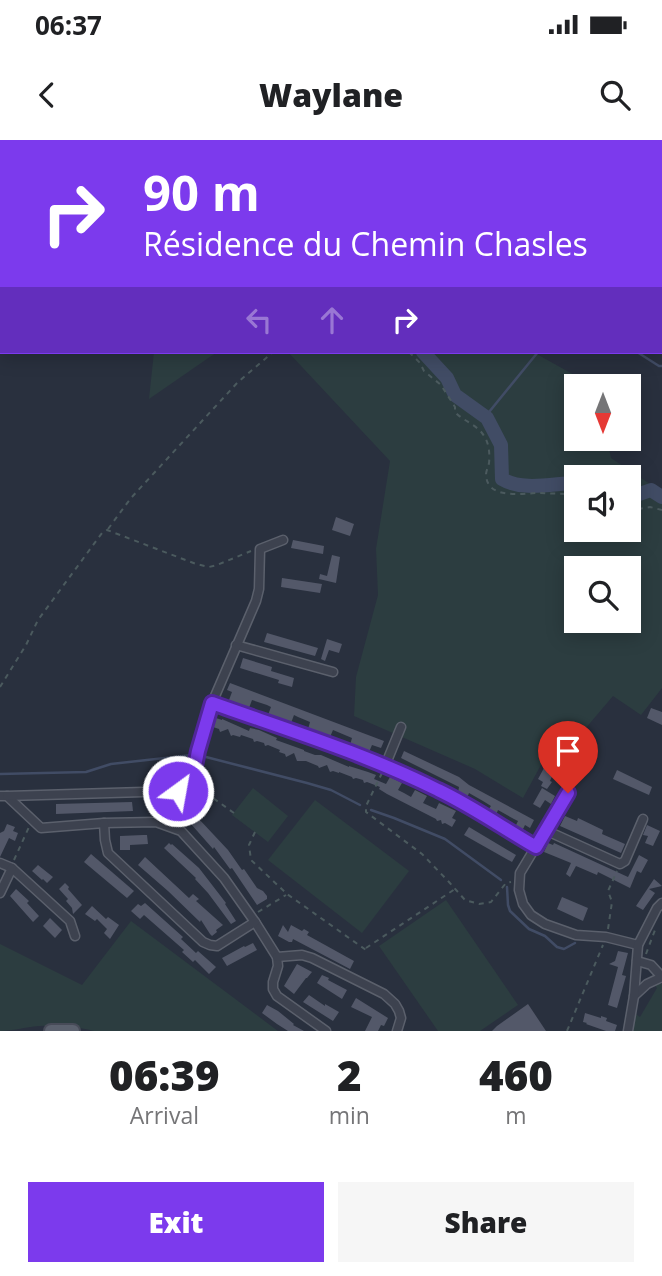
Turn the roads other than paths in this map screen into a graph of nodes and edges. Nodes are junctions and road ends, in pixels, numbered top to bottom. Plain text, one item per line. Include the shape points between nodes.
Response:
1 (283, 540) dead end
2 (236, 645) junction
3 (333, 672) dead end
4 (212, 703) junction
5 (401, 727) dead end
6 (385, 766) junction
7 (568, 793) dead end
8 (4, 796) edge
9 (643, 819) dead end
10 (104, 823) junction
11 (545, 830) junction
12 (536, 847) junction
13 (0, 863) edge
14 (11, 867) junction
15 (0, 893) edge
16 (662, 903) edge
17 (253, 919) junction
18 (75, 936) dead end
19 (638, 945) junction
20 (277, 957) junction
21 (641, 962) junction
22 (662, 977) edge
23 (634, 996) junction
24 (51, 1031) edge
25 (73, 1031) edge
26 (326, 1031) edge
27 (397, 1031) edge
28 (628, 1031) edge

1 - 2 street via 260,549 259,589
2 - 3 street
2 - 4 street
4 - 6 street
4 - 8 street via 191,787
5 - 6 street
6 - 12 street via 441,791
7 - 11 street
8 - 10 street via 41,828
9 - 11 street via 625,862 620,864
10 - 17 street via 156,822 181,831 224,878
10 - 17 street via 108,853 203,942 217,946
11 - 12 street
12 - 19 street via 519,883 523,904 531,915 576,935
13 - 14 street
14 - 15 street
14 - 18 street via 70,921
16 - 19 street
17 - 20 street
19 - 21 street
20 - 26 street via 272,989
20 - 27 street via 312,958 384,994 399,1011
21 - 22 street
21 - 23 street
22 - 23 street
23 - 28 street
24 - 25 main road

